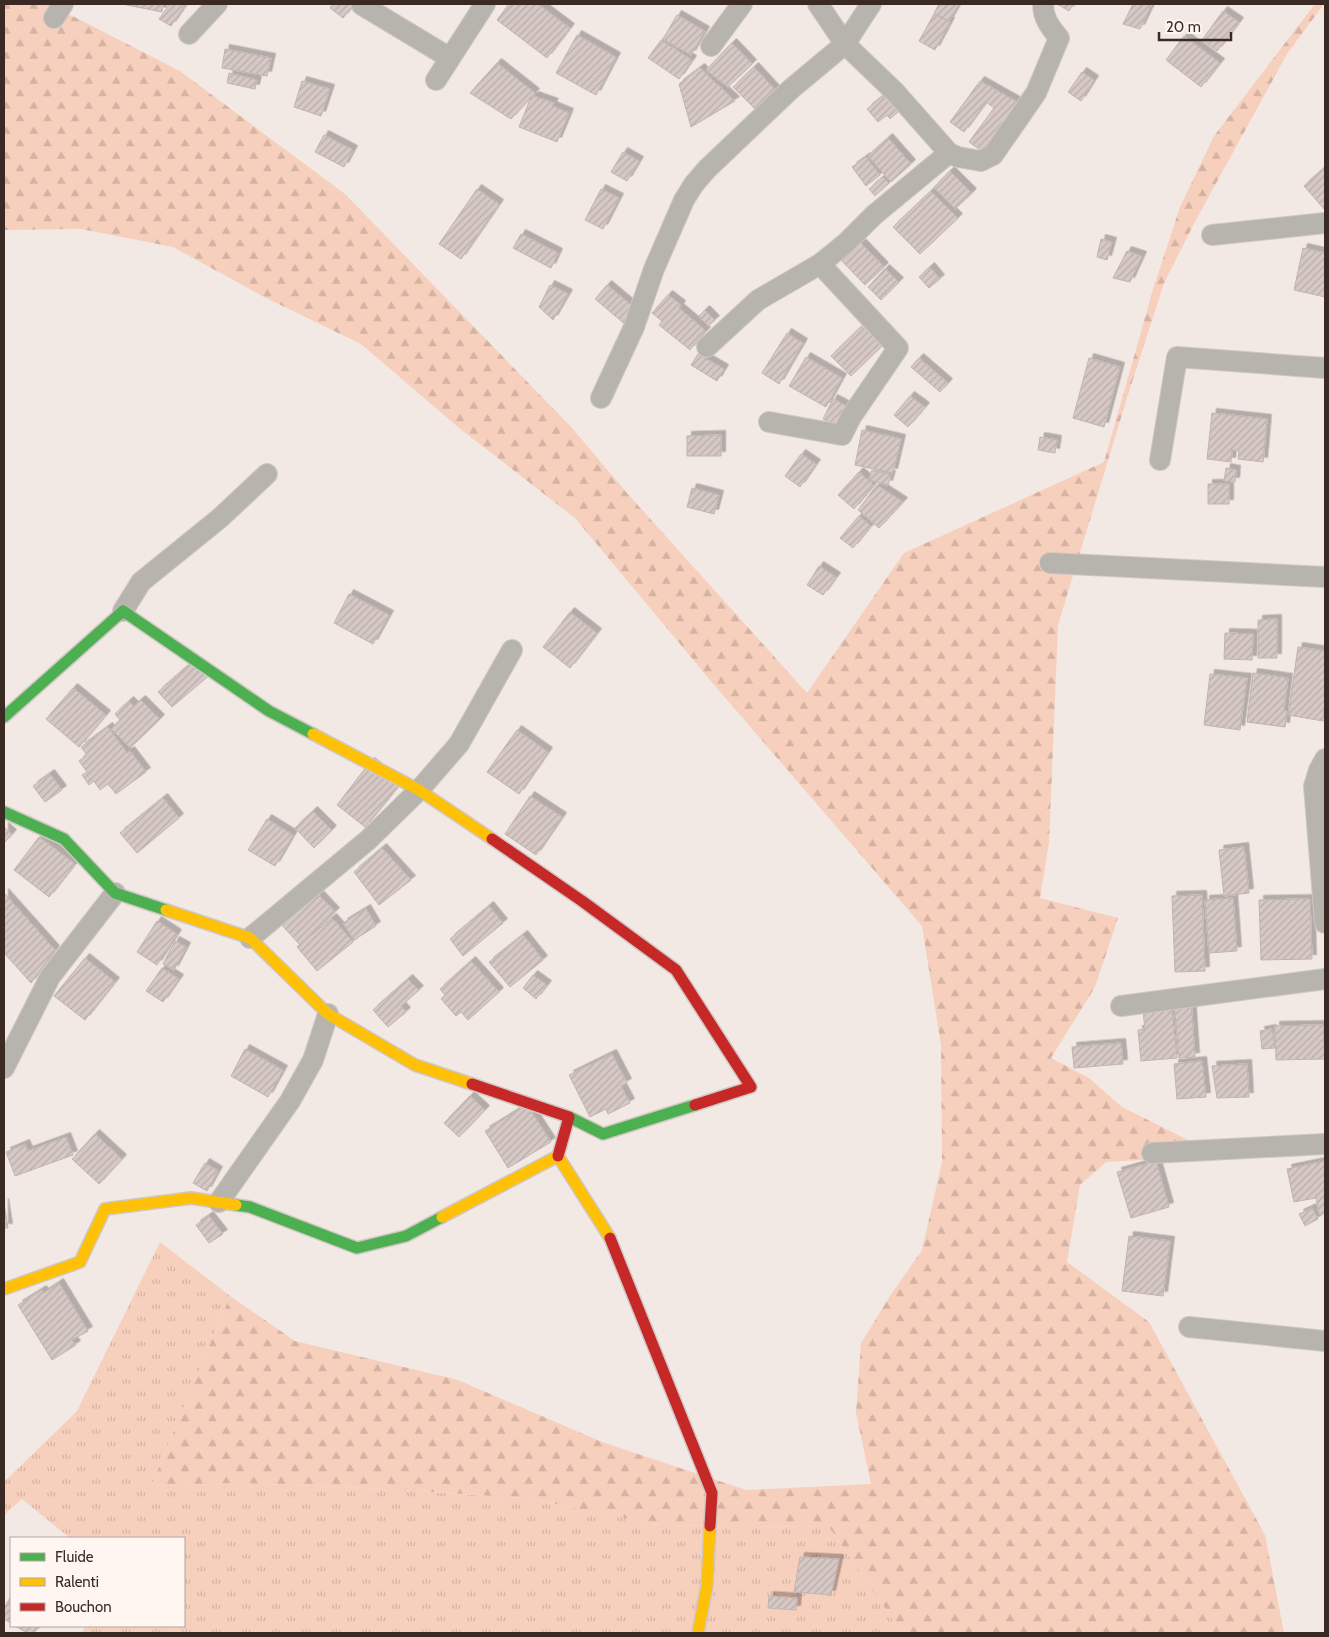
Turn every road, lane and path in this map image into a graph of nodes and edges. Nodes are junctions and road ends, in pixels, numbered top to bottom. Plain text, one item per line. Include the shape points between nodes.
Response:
1 (218, 4) edge
2 (485, 4) edge
3 (742, 4) edge
4 (818, 4) edge
5 (871, 4) edge
6 (1043, 4) edge
7 (362, 5) dead end
8 (189, 34) dead end
9 (845, 44) junction
10 (711, 46) dead end
11 (450, 58) junction
12 (436, 80) dead end
13 (949, 153) junction
14 (1325, 223) edge
15 (1212, 234) dead end
16 (820, 264) junction
17 (707, 347) dead end
18 (1325, 368) edge
19 (601, 398) dead end
20 (769, 422) dead end
21 (1160, 460) dead end
22 (267, 474) dead end
23 (1050, 563) dead end
24 (1325, 577) edge
25 (123, 612) junction
26 (512, 650) dead end
27 (4, 717) edge
28 (1325, 759) edge
29 (419, 790) junction
30 (4, 812) edge
31 (115, 893) junction
32 (1325, 923) edge
33 (250, 938) junction
34 (1325, 979) edge
35 (1121, 1006) dead end
36 (328, 1014) junction
37 (4, 1068) edge
38 (569, 1117) junction
39 (1325, 1144) edge
40 (1152, 1153) dead end
41 (558, 1156) junction
42 (219, 1202) junction
43 (4, 1289) edge
44 (1189, 1327) dead end
45 (1325, 1341) edge
46 (698, 1633) edge

1 - 8 street
2 - 11 street
3 - 10 street
4 - 9 street
5 - 9 street
6 - 13 street via 1043,14 1059,38 1036,93 993,155 981,161
7 - 11 street
9 - 13 street via 895,92
9 - 19 street via 790,89 694,184 680,208 634,327
11 - 12 street
13 - 16 street
14 - 15 street
16 - 17 street via 758,300
16 - 20 street via 898,348 842,435
18 - 21 street via 1177,358
22 - 25 street via 220,518 141,582
23 - 24 street
25 - 27 street
25 - 29 street via 269,711
26 - 29 street via 459,744
28 - 32 street via 1314,786
29 - 33 street via 368,840
29 - 38 street via 676,970 752,1087 603,1134
30 - 31 street via 64,839
31 - 33 street
31 - 37 street via 50,977
33 - 36 street
34 - 35 street
36 - 38 street via 415,1065
36 - 42 street via 313,1060 290,1101
38 - 41 street
39 - 40 street
41 - 42 street via 406,1236 357,1248 250,1206
41 - 46 street via 610,1236 712,1493 707,1585
42 - 43 street via 191,1198 105,1209 80,1262
44 - 45 street

